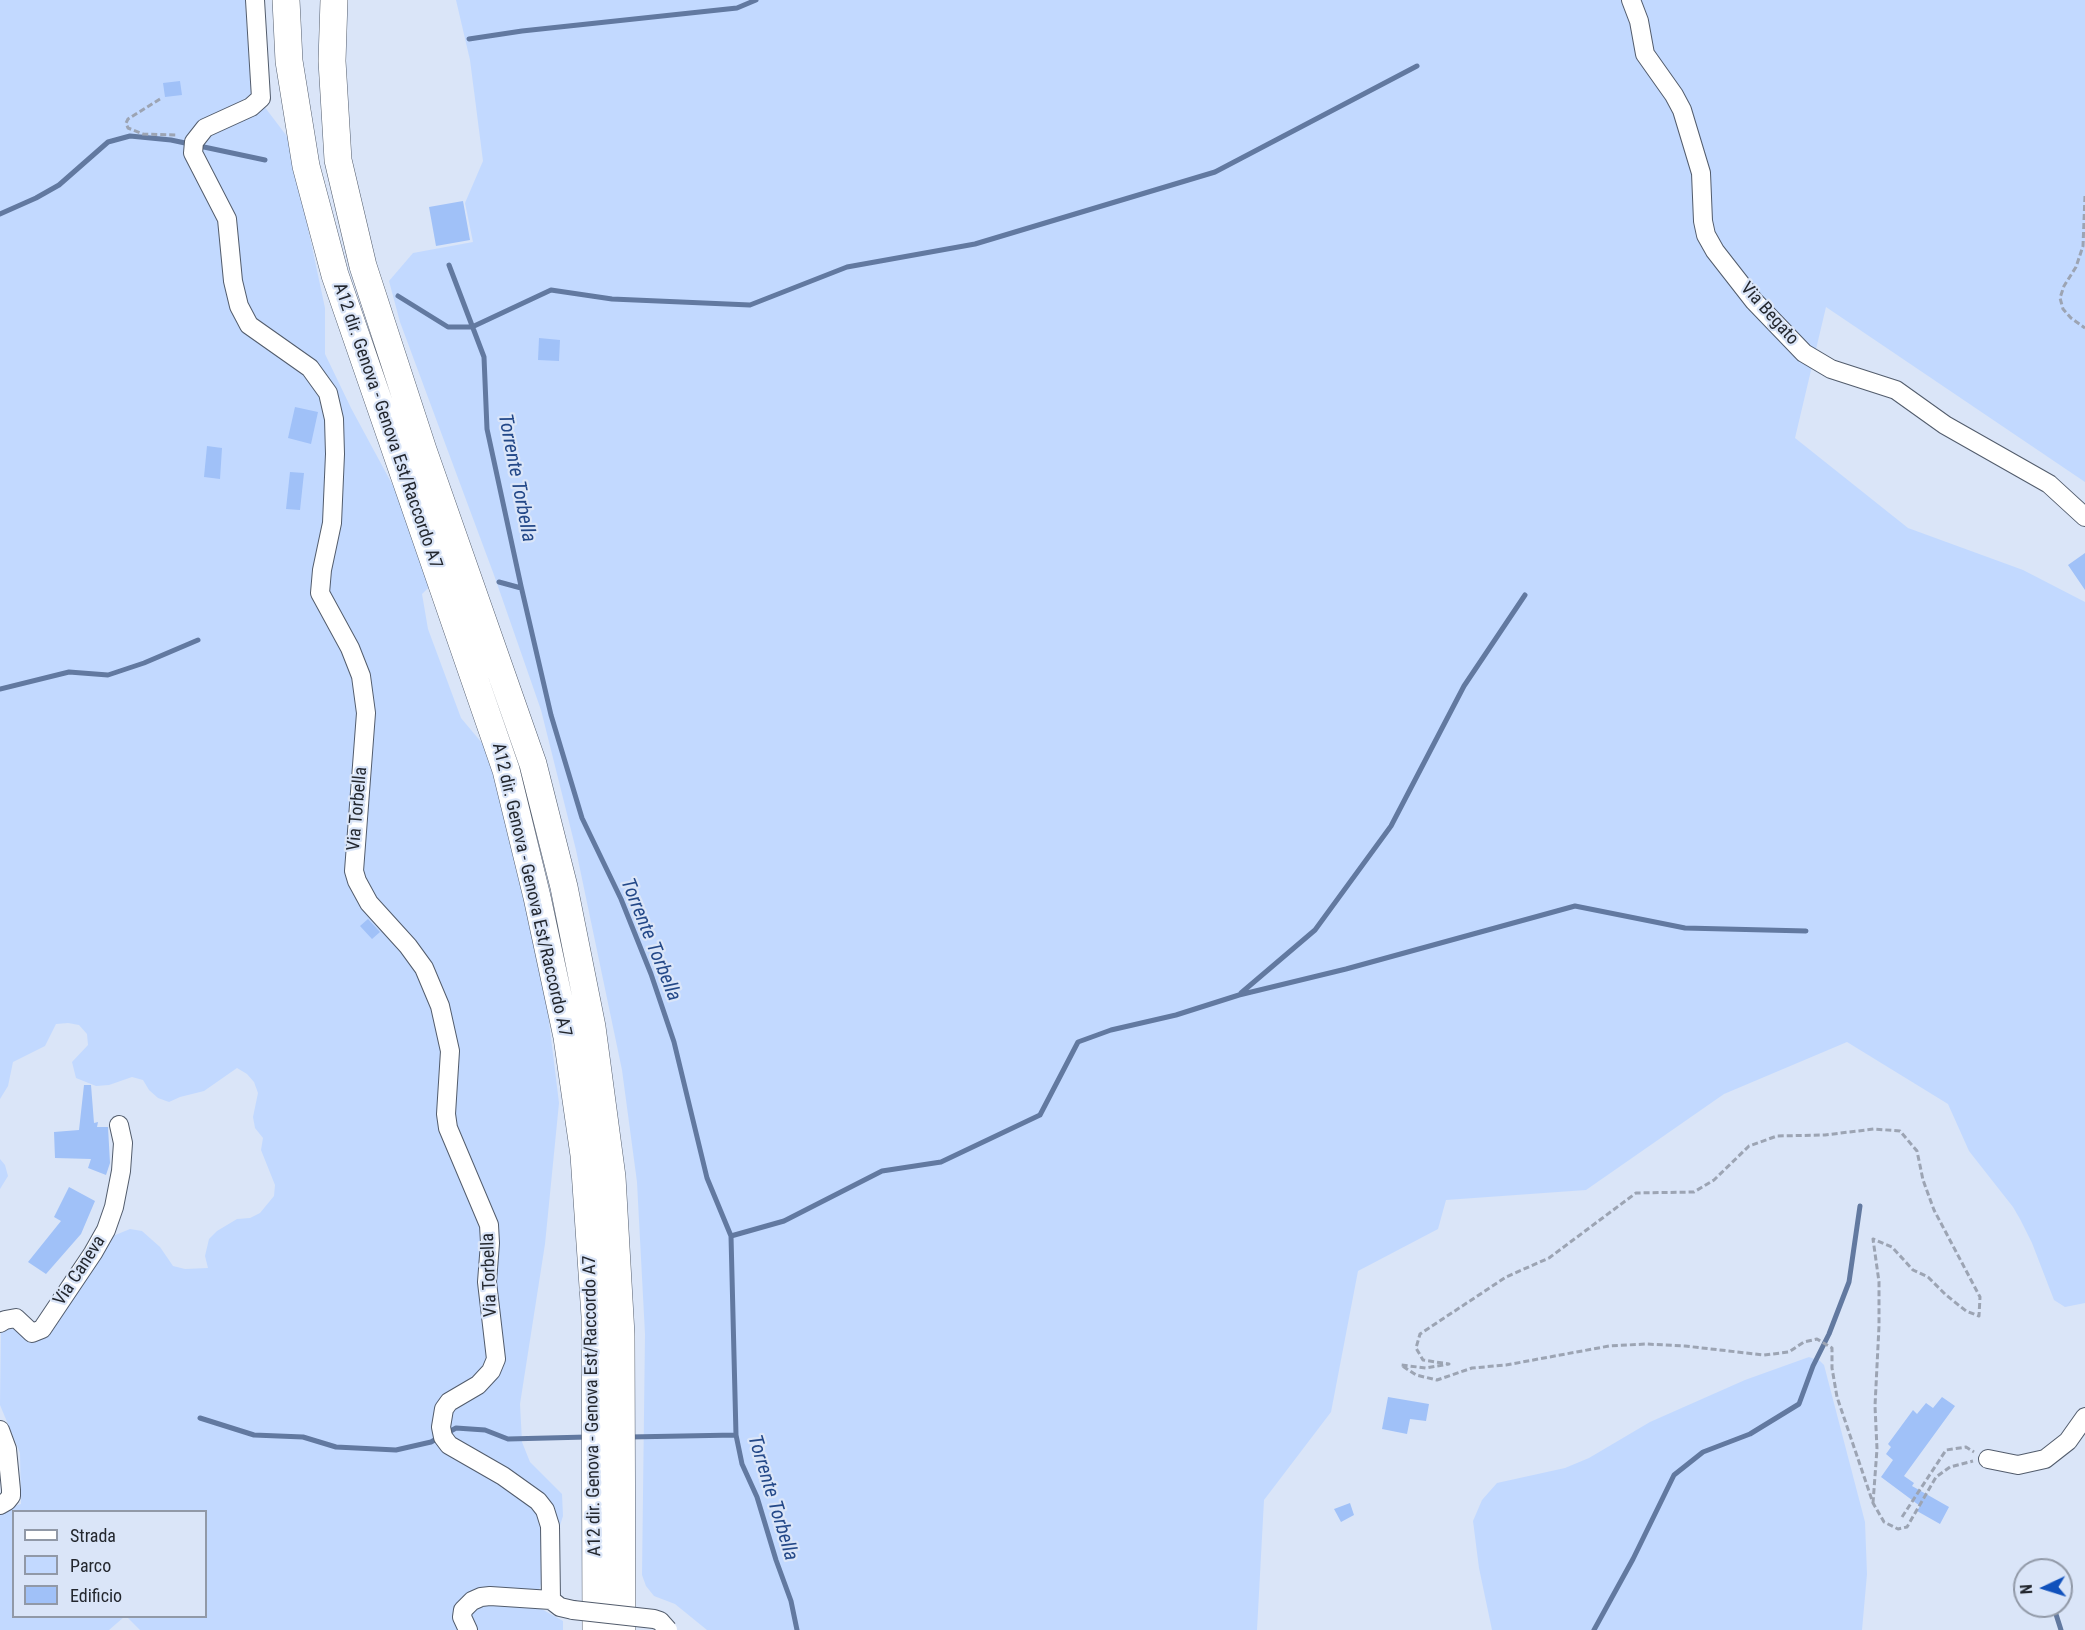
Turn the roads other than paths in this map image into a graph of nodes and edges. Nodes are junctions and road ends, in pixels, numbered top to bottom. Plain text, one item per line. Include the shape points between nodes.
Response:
1 (255, 0) edge
2 (286, 0) edge
3 (334, 0) edge
4 (1631, 0) edge
5 (2085, 517) edge
6 (119, 1125) dead end
7 (0, 1323) edge
8 (2085, 1417) edge
9 (0, 1430) edge
10 (1988, 1459) road end
11 (0, 1505) edge
12 (551, 1600) junction
13 (468, 1630) edge
14 (596, 1630) edge
15 (622, 1630) edge
16 (668, 1630) edge

1 - 12 street, Via Torbella via 261,98 200,132 193,153 227,219 233,281 249,325 310,368 328,393 334,419 335,466 332,523 320,593 361,676 366,713 354,871 369,903 408,946 432,985 450,1051 448,1128 489,1225 487,1282 496,1359 478,1385 449,1402 441,1427 449,1444 503,1476 545,1510 550,1526
2 - 14 highway, A12 dir. Genova - Genova Est/Raccordo A7 via 289,61 306,166 335,275 506,770 567,1037 584,1155 595,1316
3 - 15 highway via 332,61 338,160 363,266 533,764 564,887 592,1027 612,1176 621,1335
4 - 5 street, Via Begato via 1645,54 1682,110 1701,173 1706,234 1754,301 1804,353 1831,369 1896,390 1945,425 2049,484
6 - 7 street, Via Caneva via 122,1171 114,1208 93,1253 42,1329 32,1333 16,1318
8 - 10 street via 2068,1441 2045,1459 2018,1465
9 - 11 street via 7,1449 11,1496
12 - 13 street via 490,1596 472,1601 462,1617
12 - 16 street, bridge via 573,1610 654,1619

